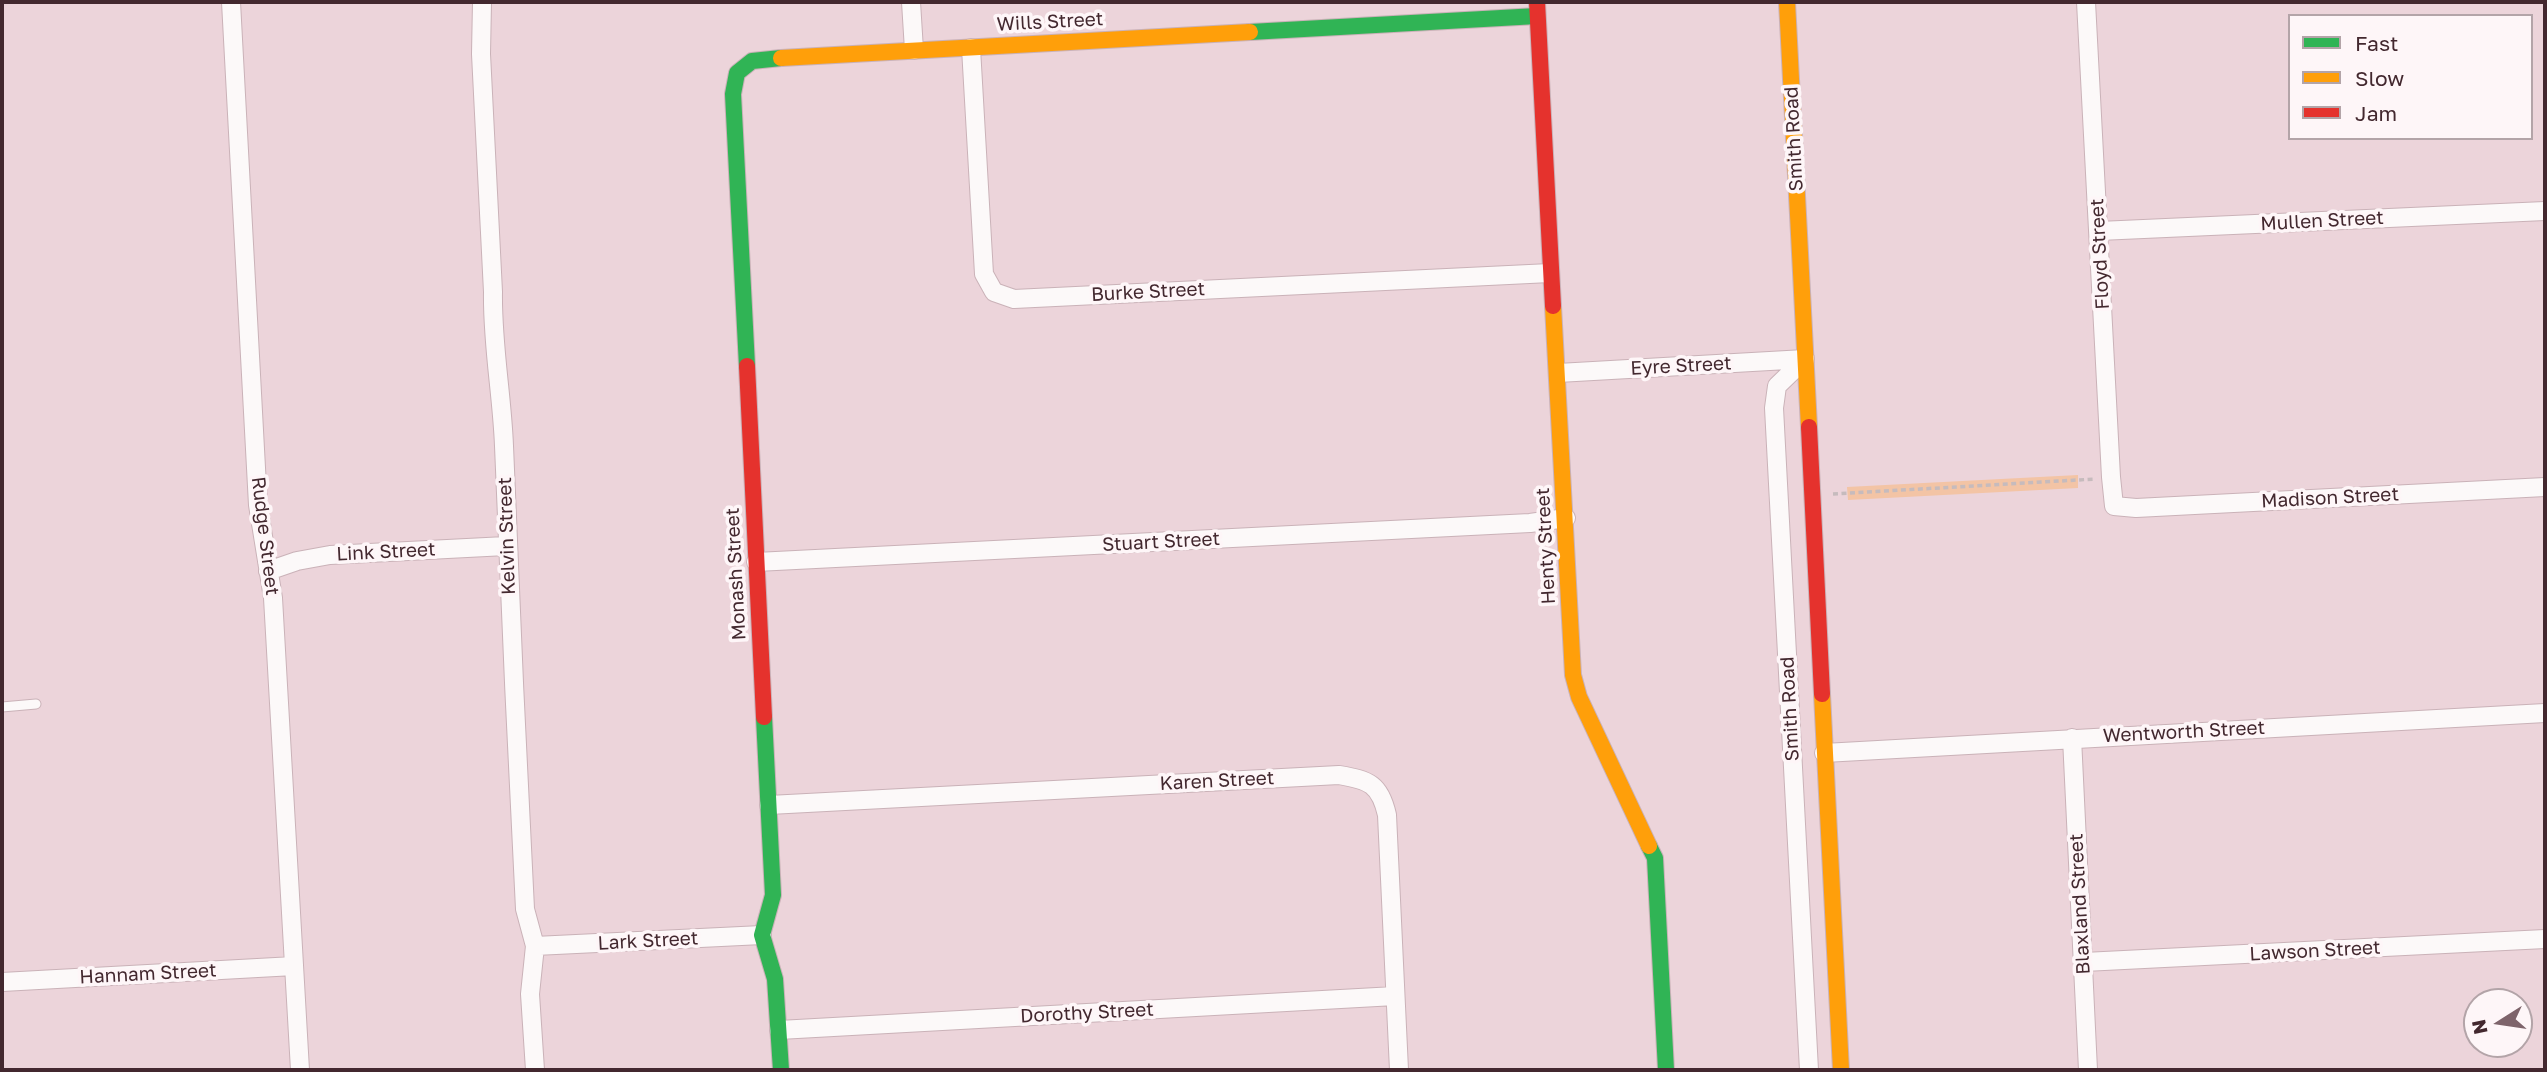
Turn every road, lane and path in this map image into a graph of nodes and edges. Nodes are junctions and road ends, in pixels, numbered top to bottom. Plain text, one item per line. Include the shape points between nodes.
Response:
1 (230, 2) edge
2 (482, 2) edge
3 (911, 2) edge
4 (1787, 2) edge
5 (2086, 2) edge
6 (1537, 9) edge
7 (971, 48) junction
8 (914, 50) junction
9 (737, 73) joint
10 (2545, 211) edge
11 (2099, 231) junction
12 (1550, 273) junction
13 (1805, 359) junction
14 (1558, 373) junction
15 (2111, 477) junction
16 (2545, 487) edge
17 (1833, 494) dead end
18 (2114, 506) joint
19 (1566, 518) junction
20 (506, 546) junction
21 (756, 562) junction
22 (268, 571) junction
23 (36, 704) dead end
24 (2, 706) edge
25 (2545, 713) edge
26 (2072, 738) junction
27 (1824, 753) junction
28 (769, 805) junction
29 (762, 935) junction
30 (2545, 939) edge
31 (534, 946) junction
32 (2084, 962) junction
33 (294, 966) junction
34 (2, 982) edge
35 (1395, 996) junction
36 (779, 1030) junction
37 (300, 1070) edge
38 (536, 1070) edge
39 (781, 1070) edge
40 (1399, 1070) edge
41 (1666, 1070) edge
42 (1809, 1070) edge
43 (1841, 1070) edge
44 (2088, 1070) edge

1 - 22 street, Rudge Street via 258,505
2 - 20 street, Kelvin Street via 492,324 502,418
3 - 8 street
4 - 13 street, Smith Road
5 - 11 street, Floyd Street
6 - 7 street, Wills Street
6 - 12 street, Henty Street
7 - 8 street, Wills Street
7 - 12 street, Burke Street via 984,274 994,292 1014,299
8 - 9 street, Wills Street via 752,61
9 - 21 street, Monash Street via 733,94
10 - 11 street, Mullen Street
11 - 15 street, Floyd Street
12 - 14 street, Henty Street
13 - 14 street, Eyre Street
13 - 27 street, Smith Road
13 - 42 street, Smith Road via 1777,386 1774,408
14 - 19 street, Henty Street
15 - 17 path
15 - 18 street, Floyd Street
16 - 18 street, Madison Street
19 - 21 street, Stuart Street
19 - 41 street, Henty Street via 1573,675 1579,698 1655,858
20 - 22 street, Link Street via 330,555
20 - 31 street, Kelvin Street via 525,909
21 - 28 street, Monash Street
22 - 33 street, Rudge Street
23 - 24 lane
25 - 26 street, Wentworth Street
26 - 27 street, Wentworth Street
26 - 32 street, Blaxland Street
27 - 43 street, Smith Road
28 - 29 street, Monash Street via 773,895
28 - 35 street, Karen Street via 1339,775 1367,780 1383,797 1387,815
29 - 31 street, Lark Street
29 - 36 street via 775,979
30 - 32 street, Lawson Street
31 - 38 street, Kelvin Street via 530,994
32 - 44 street, Blaxland Street
33 - 34 street, Hannam Street
33 - 37 street, Rudge Street
35 - 36 street, Dorothy Street
35 - 40 street, Karen Street
36 - 39 street

